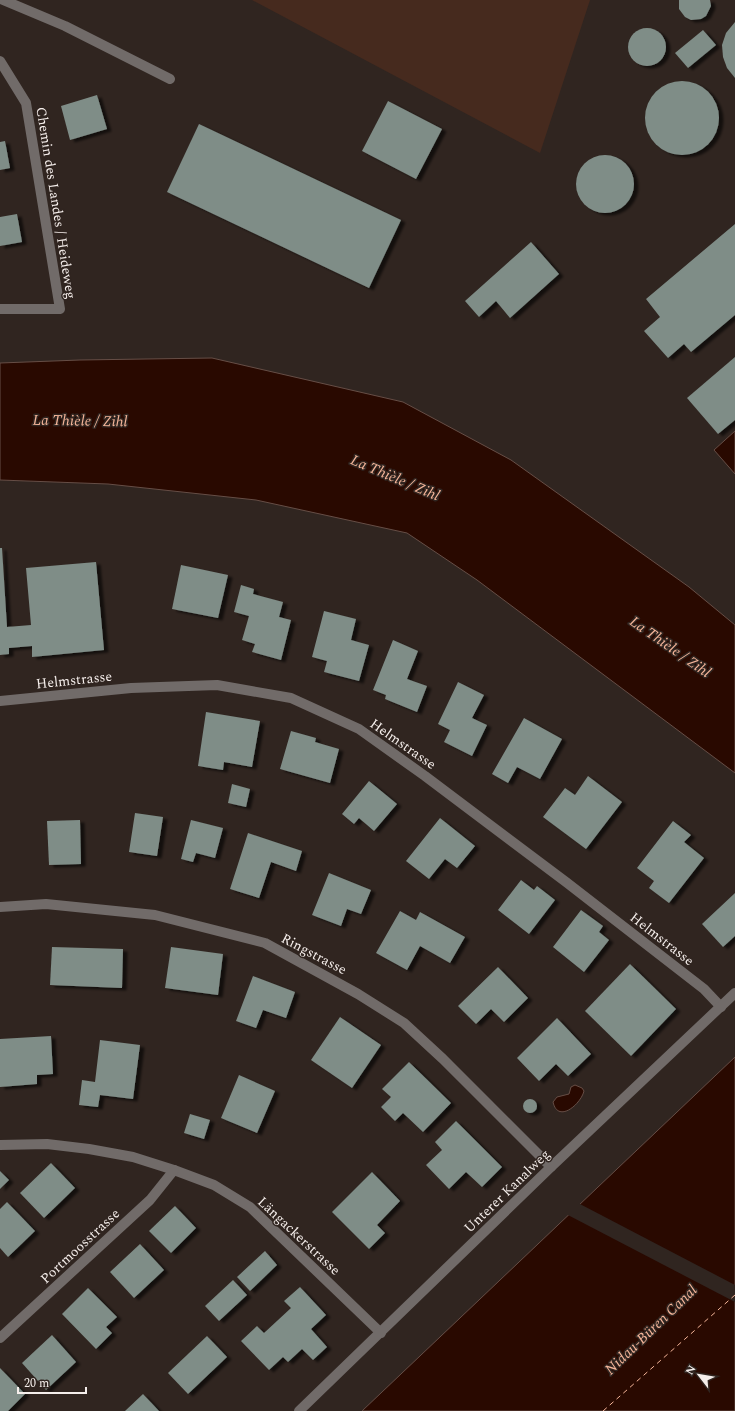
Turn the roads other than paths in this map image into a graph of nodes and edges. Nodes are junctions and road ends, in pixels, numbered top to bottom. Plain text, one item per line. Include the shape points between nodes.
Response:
1 (3, 0) edge
2 (0, 61) edge
3 (170, 79) dead end
4 (0, 309) edge
5 (0, 701) edge
6 (0, 907) edge
7 (735, 993) edge
8 (721, 1007) junction
9 (0, 1145) edge
10 (551, 1167) junction
11 (174, 1170) junction
12 (381, 1333) junction
13 (0, 1338) edge
14 (299, 1411) edge

1 - 3 street via 65,26
2 - 4 street, Chemin des Landes / Heideweg via 26,103 60,309
5 - 8 street, Helmstrasse via 131,688 217,685 291,698 359,730 425,776 704,989
6 - 10 street, Ringstrasse via 46,904 155,915 265,943 358,994 404,1023
7 - 8 street, Unterer Kanalweg
8 - 10 street, Unterer Kanalweg
9 - 11 street, Längackerstrasse via 47,1144 89,1149 133,1157
10 - 12 street, Unterer Kanalweg
11 - 12 street, Längackerstrasse via 214,1185 250,1207
11 - 13 street, Portmoosstrasse via 150,1200
12 - 14 street, Unterer Kanalweg

